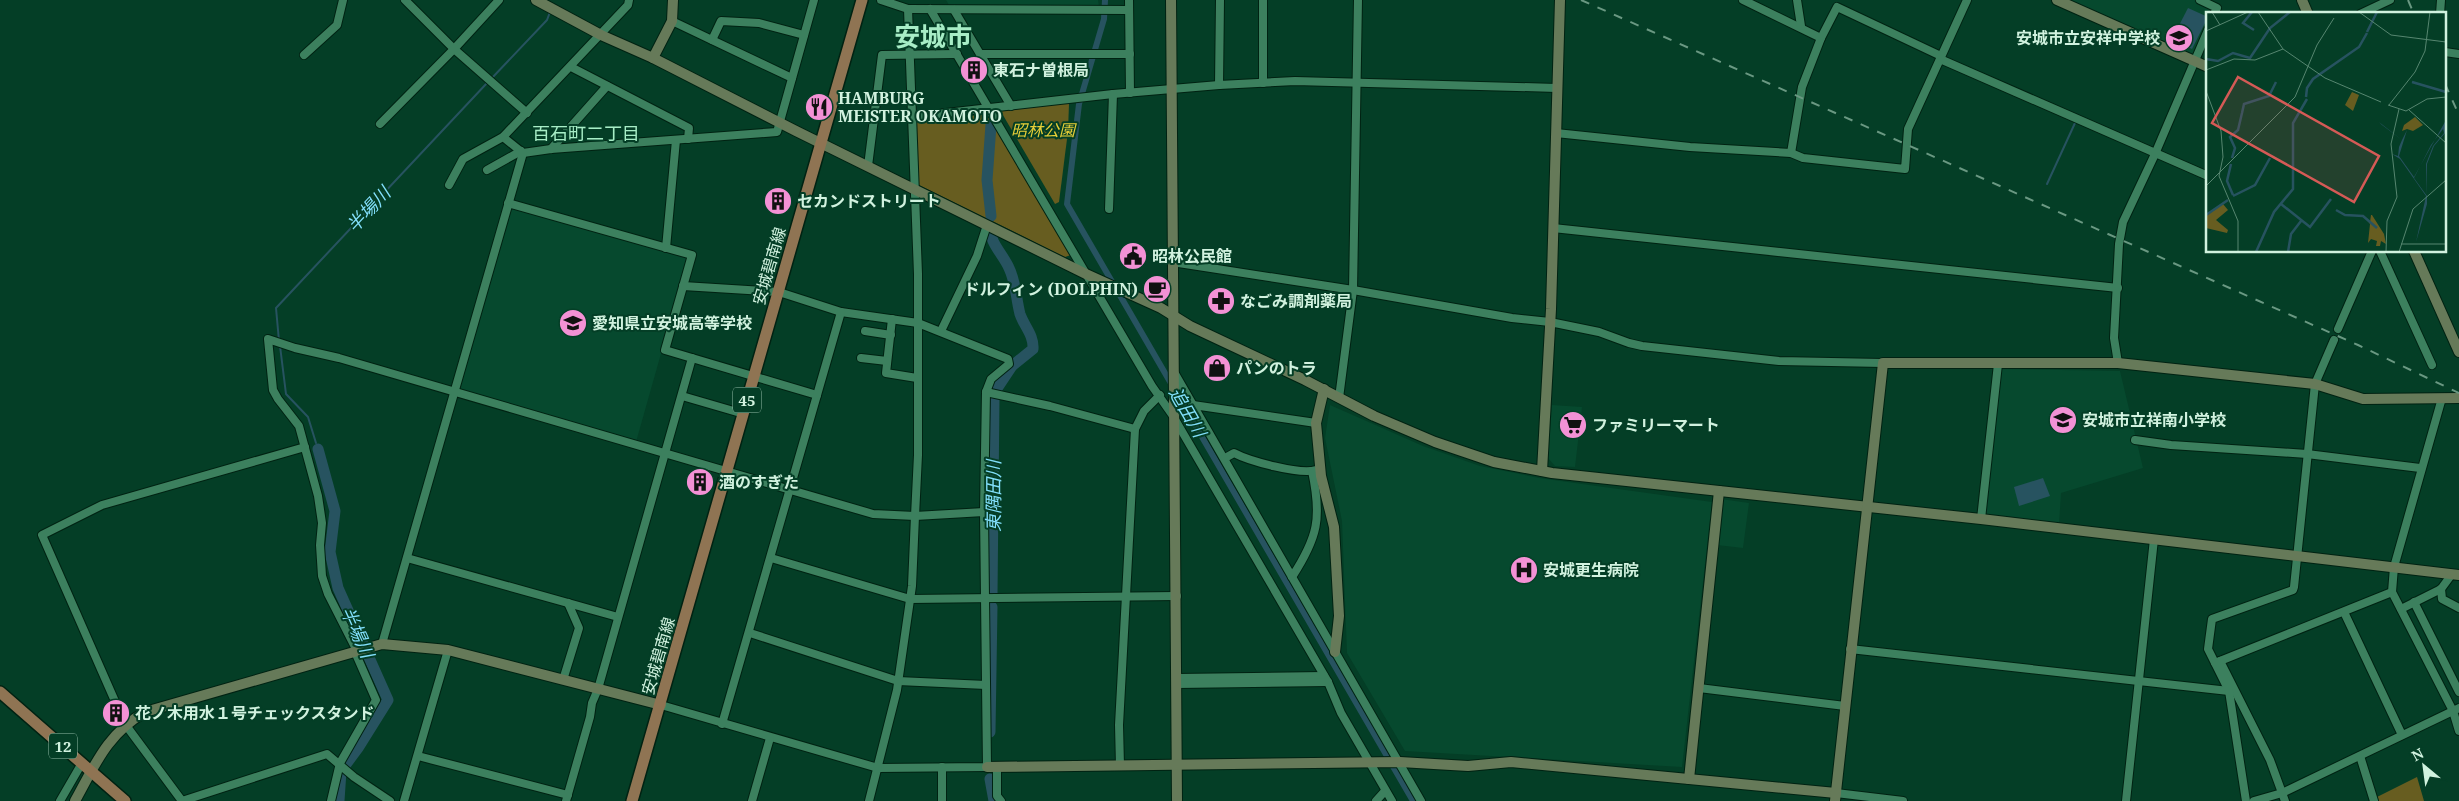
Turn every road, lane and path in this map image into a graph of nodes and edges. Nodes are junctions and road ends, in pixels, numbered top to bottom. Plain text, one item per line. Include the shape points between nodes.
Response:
1 (343, 0) edge
2 (405, 0) edge
3 (499, 0) edge
4 (536, 0) edge
5 (628, 0) edge
6 (673, 0) edge
7 (814, 0) edge
8 (862, 0) edge
9 (881, 0) edge
10 (1129, 0) edge
11 (1171, 0) edge
12 (1220, 0) edge
13 (1263, 0) edge
14 (1358, 0) edge
15 (1560, 0) edge
16 (1743, 0) edge
17 (1797, 0) edge
18 (1967, 0) edge
19 (2057, 0) edge
20 (2200, 0) edge
21 (2390, 0) edge
22 (930, 8) junction
23 (908, 9) junction
24 (954, 10) junction
25 (1129, 10) junction
26 (2215, 12) edge
27 (2364, 12) edge
28 (672, 21) junction
29 (1801, 26) junction
30 (601, 35) junction
31 (804, 35) junction
32 (2206, 35) edge
33 (1821, 38) junction
34 (712, 40) junction
35 (454, 49) junction
36 (2446, 52) edge
37 (957, 54) junction
38 (980, 54) junction
39 (1130, 54) junction
40 (2459, 54) edge
41 (909, 55) junction
42 (304, 56) dead end
43 (653, 58) junction
44 (1941, 58) junction
45 (2195, 61) junction
46 (2206, 66) edge
47 (571, 68) junction
48 (792, 78) junction
49 (1263, 83) junction
50 (1358, 83) junction
51 (1220, 85) junction
52 (607, 86) junction
53 (1172, 88) junction
54 (1556, 88) junction
55 (1130, 93) junction
56 (1113, 94) junction
57 (1011, 106) junction
58 (990, 109) junction
59 (527, 113) junction
60 (911, 117) junction
61 (780, 122) junction
62 (380, 124) dead end
63 (1556, 133) junction
64 (503, 137) junction
65 (688, 139) junction
66 (676, 140) junction
67 (822, 143) junction
68 (551, 149) junction
69 (522, 152) junction
70 (1792, 153) junction
71 (2155, 154) junction
72 (868, 166) junction
73 (487, 170) dead end
74 (2206, 175) edge
75 (449, 185) dead end
76 (914, 189) junction
77 (508, 203) junction
78 (1109, 209) dead end
79 (987, 225) junction
80 (1553, 228) junction
81 (666, 248) junction
82 (2372, 252) edge
83 (2380, 252) edge
84 (2414, 252) edge
85 (1172, 262) junction
86 (1086, 274) junction
87 (683, 286) junction
88 (2118, 288) junction
89 (1353, 290) junction
90 (779, 292) junction
91 (841, 312) junction
92 (1172, 315) junction
93 (892, 320) junction
94 (918, 322) junction
95 (1550, 322) junction
96 (2338, 329) dead end
97 (865, 331) dead end
98 (941, 331) junction
99 (891, 335) junction
100 (2334, 340) dead end
101 (2459, 352) edge
102 (692, 358) junction
103 (861, 358) dead end
104 (888, 361) junction
105 (1883, 363) junction
106 (2118, 363) junction
107 (1998, 364) junction
108 (2432, 365) dead end
109 (1174, 371) junction
110 (755, 376) junction
111 (918, 378) junction
112 (2315, 384) junction
113 (1324, 389) junction
114 (986, 392) junction
115 (454, 394) junction
116 (817, 395) junction
117 (1160, 395) junction
118 (682, 396) junction
119 (1339, 398) junction
120 (2442, 398) junction
121 (2459, 398) edge
122 (1193, 405) junction
123 (1173, 410) junction
124 (744, 414) junction
125 (1316, 423) junction
126 (1135, 429) junction
127 (2135, 440) dead end
128 (305, 448) junction
129 (666, 454) junction
130 (2307, 454) junction
131 (1225, 458) junction
132 (2420, 468) junction
133 (1317, 470) junction
134 (727, 471) junction
135 (1542, 471) junction
136 (791, 490) junction
137 (1719, 491) junction
138 (1865, 508) junction
139 (984, 512) junction
140 (915, 516) junction
141 (1980, 519) junction
142 (2154, 539) junction
143 (2298, 556) junction
144 (407, 558) junction
145 (770, 558) junction
146 (2394, 567) junction
147 (2456, 575) edge
148 (1292, 577) junction
149 (2441, 589) junction
150 (2392, 592) junction
151 (1177, 596) junction
152 (1128, 597) junction
153 (910, 599) junction
154 (986, 599) junction
155 (2414, 602) junction
156 (568, 603) junction
157 (2459, 608) edge
158 (2401, 609) junction
159 (2344, 612) junction
160 (618, 617) junction
161 (750, 634) junction
162 (382, 644) junction
163 (1850, 649) junction
164 (361, 650) junction
165 (448, 650) junction
166 (1335, 652) junction
167 (2218, 662) junction
168 (1326, 679) junction
169 (563, 680) junction
170 (2139, 680) junction
171 (898, 681) junction
172 (1177, 681) junction
173 (986, 685) junction
174 (1699, 688) junction
175 (598, 689) junction
176 (2229, 691) junction
177 (0, 692) edge
178 (2459, 692) edge
179 (661, 705) junction
180 (1845, 706) junction
181 (2456, 710) edge
182 (126, 724) junction
183 (722, 724) junction
184 (2459, 731) edge
185 (2402, 735) junction
186 (770, 738) junction
187 (418, 756) junction
188 (2360, 756) junction
189 (1398, 762) junction
190 (82, 763) junction
191 (1368, 763) junction
192 (340, 764) junction
193 (1177, 765) junction
194 (1120, 766) junction
195 (942, 767) junction
196 (992, 767) junction
197 (878, 768) junction
198 (92, 771) junction
199 (1689, 779) junction
200 (1385, 790) junction
201 (1835, 797) edge
202 (2283, 797) edge
203 (567, 798) edge
204 (60, 801) edge
205 (75, 801) edge
206 (125, 801) edge
207 (331, 801) edge
208 (390, 801) edge
209 (404, 801) edge
210 (632, 801) edge
211 (752, 801) edge
212 (870, 801) edge
213 (942, 801) edge
214 (1001, 801) edge
215 (1177, 801) edge
216 (1376, 801) edge
217 (1392, 801) edge
218 (1421, 801) edge
219 (1903, 801) edge
220 (2126, 801) edge
221 (2246, 801) edge
222 (2254, 801) edge
223 (2374, 801) edge

1 - 42 street via 337,25
2 - 35 street
3 - 35 street
4 - 30 street
5 - 30 street via 628,5
6 - 28 street
7 - 31 street
8 - 67 main road, 安城碧南線 / 45
9 - 23 street
10 - 25 street
11 - 53 street
12 - 51 street
13 - 49 street
14 - 50 street
15 - 54 street
16 - 29 street
17 - 29 street
18 - 44 street
19 - 45 street
20 - 26 street via 2216,8
21 - 27 street
22 - 23 street
22 - 24 street
22 - 37 street
23 - 41 street
24 - 25 street
24 - 38 street
25 - 39 street
28 - 34 street
28 - 43 street
29 - 33 street
30 - 43 street
30 - 47 street
31 - 34 street via 759,23 721,22
31 - 48 street
32 - 45 street
33 - 44 street via 1837,7
33 - 70 street via 1798,100
34 - 48 street
35 - 59 street
35 - 62 street
36 - 40 street
37 - 41 street
37 - 58 street
38 - 39 street
38 - 57 street
39 - 55 street
41 - 60 street
41 - 72 street via 882,55
43 - 61 street
44 - 70 street via 1908,130 1905,169 1803,158
44 - 71 street
45 - 46 street
45 - 71 street
47 - 52 street
47 - 59 street
48 - 61 street
49 - 50 street
49 - 51 street
50 - 54 street
50 - 89 street
51 - 53 street
52 - 65 street via 689,128
52 - 68 street
53 - 55 street
53 - 85 street
54 - 63 street
55 - 56 street
56 - 57 street
56 - 78 street
57 - 58 street
58 - 60 street
58 - 86 street
59 - 64 street
60 - 76 street
61 - 65 street via 777,132
61 - 67 street
63 - 70 street via 1690,147
63 - 80 street
64 - 69 street
64 - 75 street via 463,159
65 - 66 street
66 - 68 street
66 - 81 street
67 - 72 street
67 - 90 main road, 安城碧南線 / 45
68 - 69 street
69 - 73 street
69 - 77 street
71 - 74 street
71 - 88 street via 2123,222
72 - 76 street
76 - 79 street
76 - 94 street
77 - 81 street
77 - 115 street
79 - 86 street
79 - 98 street via 977,256
80 - 88 street
80 - 95 street
81 - 87 street via 692,255
82 - 96 street
83 - 108 street
84 - 101 street
85 - 89 street
85 - 92 street
86 - 92 street
86 - 117 street
87 - 90 street
87 - 102 street via 665,350
88 - 106 street via 2114,338
89 - 95 street
89 - 119 street
90 - 91 street
90 - 110 main road, 安城碧南線 / 45
91 - 93 street
91 - 116 street
92 - 109 street
92 - 113 street
93 - 94 street
93 - 99 street
94 - 98 street
94 - 111 street
95 - 105 street via 1599,332 1642,346 1779,361
95 - 135 street
97 - 99 street
98 - 114 street via 1008,359 1009,364 991,379
99 - 104 street
100 - 112 street
102 - 110 street
102 - 118 street
103 - 104 street
104 - 111 street via 886,373
105 - 107 street
105 - 138 street
106 - 107 street
106 - 112 street
107 - 141 street
109 - 122 street
109 - 123 street
110 - 116 street
110 - 124 main road, 安城碧南線 / 45
111 - 140 street
112 - 120 street via 2363,399
112 - 130 street
113 - 119 street
113 - 125 street
114 - 126 street
114 - 139 street
115 - 128 street via 268,339 273,390 294,418
115 - 129 street
115 - 144 street
116 - 136 street
117 - 123 street
117 - 126 street via 1144,412
118 - 124 street
118 - 129 street
119 - 135 street via 1435,442 1494,462
120 - 121 street
120 - 132 street
122 - 125 street
122 - 131 street
123 - 151 street
123 - 168 street
124 - 134 main road, 安城碧南線 / 45
125 - 133 street
126 - 152 street
127 - 130 street
128 - 164 street via 321,510 322,576 328,594
128 - 182 street via 102,504 42,535
129 - 134 street
129 - 160 street
130 - 132 street
130 - 143 street
131 - 133 street via 1234,453 1249,461
131 - 148 street
132 - 146 street
133 - 148 street via 1315,536
133 - 166 street via 1334,527 1338,616
134 - 136 street
134 - 179 main road, 安城碧南線 / 45
135 - 137 street
136 - 140 street via 873,514
136 - 145 street
137 - 138 street
137 - 174 street
138 - 141 street
138 - 163 street
139 - 140 street
139 - 154 street
140 - 153 street
141 - 142 street
142 - 143 street
142 - 170 street
143 - 146 street
143 - 167 street via 2293,590 2212,619 2208,649
144 - 156 street
144 - 162 street
145 - 153 street
145 - 161 street
146 - 147 street
146 - 150 street
147 - 149 street
148 - 166 street
149 - 155 street
149 - 157 street via 2442,599
150 - 158 street
150 - 159 street
151 - 152 street
151 - 172 street
152 - 154 street
152 - 194 street via 1119,724
153 - 154 street
153 - 171 street
154 - 173 street
155 - 158 street
155 - 178 street
156 - 160 street
156 - 169 street via 579,628
158 - 181 street
159 - 167 street
159 - 185 street
160 - 175 street
161 - 171 street
161 - 183 street
162 - 164 street
162 - 165 street
163 - 170 street
163 - 180 street
164 - 182 street via 145,712
164 - 192 street via 376,700
165 - 169 street
165 - 187 street
166 - 189 street
167 - 176 street
167 - 202 street via 2270,760
168 - 172 street
168 - 191 street
169 - 175 street
170 - 176 street
170 - 220 street
171 - 173 street
171 - 197 street
172 - 193 street
173 - 196 street
174 - 180 street
174 - 199 street
175 - 179 street
175 - 203 street
176 - 221 street
177 - 190 main road, 12
179 - 183 street
179 - 210 main road, 安城碧南線 / 45
180 - 201 street
181 - 184 street
181 - 185 street
182 - 192 street via 182,801 327,754
182 - 198 street via 109,742
183 - 186 street
185 - 188 street
186 - 197 street
186 - 211 street
187 - 203 street
187 - 209 street
188 - 202 street
188 - 223 street
189 - 191 street
189 - 199 street via 1468,766 1511,762 1566,765
189 - 218 street
190 - 198 main road, 12
190 - 204 street
191 - 193 street
191 - 200 street
192 - 207 street
192 - 208 street
193 - 194 street
193 - 215 street
194 - 196 street
195 - 196 street
195 - 197 street
195 - 213 street
196 - 214 street via 997,796
197 - 212 street
198 - 205 street
198 - 206 main road, 12
199 - 201 street
200 - 216 street
200 - 217 street
201 - 219 street
202 - 222 street

